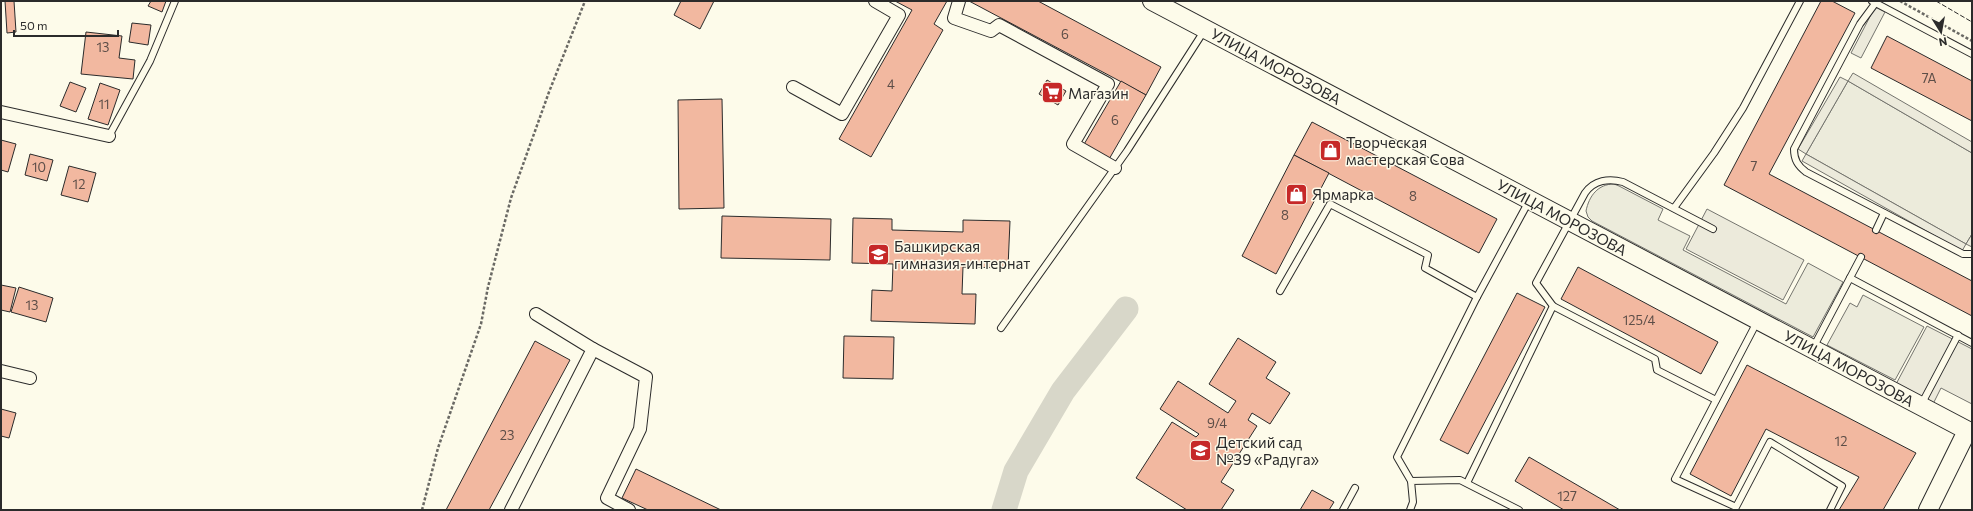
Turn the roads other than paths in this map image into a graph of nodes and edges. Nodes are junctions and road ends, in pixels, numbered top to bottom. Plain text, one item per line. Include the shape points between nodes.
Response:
1 (175, 1) edge
2 (875, 1) edge
3 (959, 1) edge
4 (1152, 1) edge
5 (1800, 1) edge
6 (1875, 2) edge
7 (1206, 29) junction
8 (1972, 54) edge
9 (794, 87) dead end
10 (1, 112) edge
11 (109, 136) joint
12 (1115, 168) junction
13 (1529, 200) junction
14 (1674, 208) junction
15 (1884, 213) junction
16 (1570, 221) junction
17 (1713, 229) dead end
18 (1876, 230) dead end
19 (1972, 254) edge
20 (1861, 257) dead end
21 (1850, 278) junction
22 (1280, 291) dead end
23 (1477, 297) junction
24 (1553, 306) junction
25 (536, 314) dead end
26 (1758, 320) junction
27 (1001, 328) dead end
28 (1958, 335) junction
29 (1972, 343) edge
30 (593, 349) junction
31 (1812, 349) junction
32 (1, 371) edge
33 (30, 378) dead end
34 (1716, 400) junction
35 (1920, 406) junction
36 (1970, 432) edge
37 (1411, 481) junction
38 (1467, 483) junction
39 (1355, 488) dead end
40 (511, 510) edge
41 (629, 510) edge
42 (1343, 510) edge
43 (1410, 510) edge
44 (1519, 510) edge
45 (1830, 510) edge
46 (1928, 510) edge

1 - 11 lane via 150,61
2 - 9 street via 899,15 842,114
3 - 12 street via 954,18 991,31 999,24 1108,84 1073,144
4 - 7 street, УЛИЦА МОРОЗОВА
5 - 14 lane via 1743,108
6 - 8 lane
6 - 15 lane via 1794,149 1794,155 1799,167 1806,172
7 - 12 lane
7 - 13 street, УЛИЦА МОРОЗОВА
10 - 11 street
12 - 27 lane
13 - 16 street, УЛИЦА МОРОЗОВА
13 - 23 lane
14 - 16 lane via 1623,182 1600,181 1587,190
14 - 17 lane
15 - 18 lane
15 - 19 lane via 1963,254
16 - 24 lane via 1536,283
16 - 26 street, УЛИЦА МОРОЗОВА
20 - 21 lane
21 - 28 lane
21 - 31 lane
22 - 23 lane via 1330,204 1428,255 1425,268
23 - 37 lane via 1397,457
24 - 34 lane via 1656,359 1658,370
24 - 38 lane
25 - 30 street
26 - 31 street, УЛИЦА МОРОЗОВА
26 - 34 lane
28 - 29 lane
28 - 35 lane
30 - 40 street
30 - 41 street via 646,377 640,429 607,498
31 - 35 street, УЛИЦА МОРОЗОВА
32 - 33 street
34 - 45 lane via 1676,479 1736,507 1770,442 1842,486
35 - 36 street, УЛИЦА МОРОЗОВА
36 - 46 street
37 - 38 lane via 1460,480
37 - 43 lane via 1413,502
38 - 44 lane
39 - 42 lane

